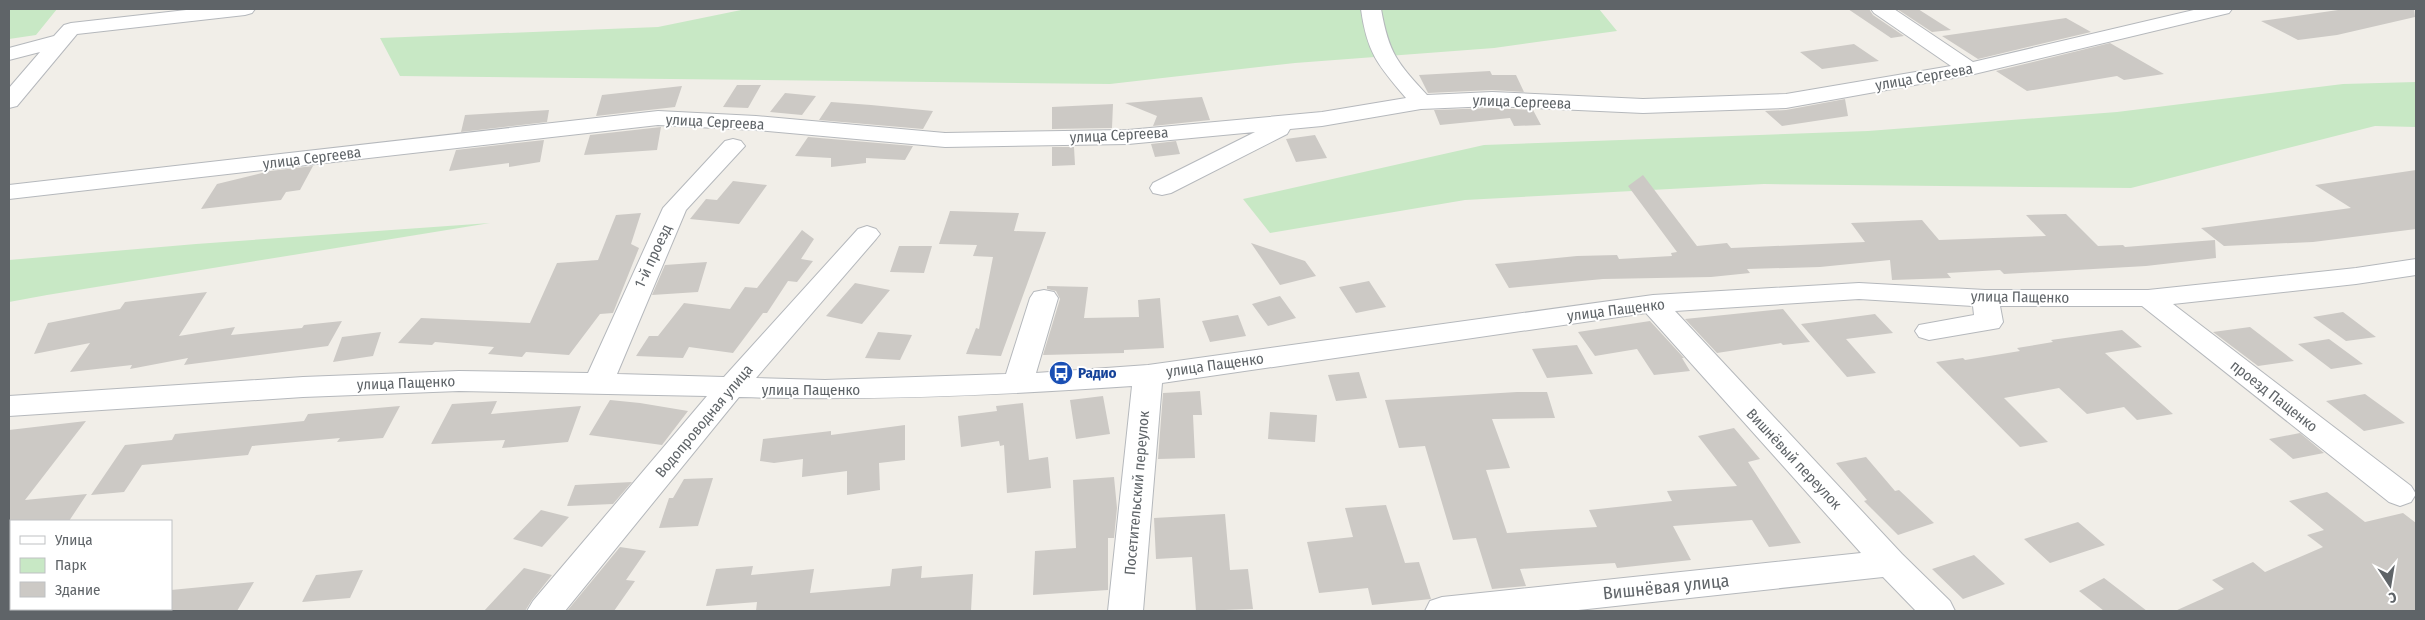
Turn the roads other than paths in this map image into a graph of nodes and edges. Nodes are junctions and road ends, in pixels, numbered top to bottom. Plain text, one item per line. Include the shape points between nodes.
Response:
1 (245, 9) edge
2 (1371, 9) edge
3 (1882, 9) edge
4 (2222, 9) edge
5 (65, 35) junction
6 (9, 54) edge
7 (1970, 70) junction
8 (9, 101) edge
9 (1421, 102) junction
10 (1294, 122) junction
11 (733, 146) dead end
12 (1162, 188) dead end
13 (9, 192) edge
14 (867, 234) dead end
15 (2416, 267) edge
16 (1044, 298) dead end
17 (1985, 298) junction
18 (2148, 298) junction
19 (1652, 304) junction
20 (1929, 331) dead end
21 (1148, 375) junction
22 (598, 383) junction
23 (1018, 384) junction
24 (730, 389) junction
25 (9, 406) edge
26 (2400, 494) dead end
27 (1890, 563) junction
28 (545, 611) edge
29 (1126, 611) edge
30 (1442, 611) edge
31 (1938, 611) edge

1 - 5 street
2 - 9 street via 1374,31 1386,62
3 - 7 street
4 - 7 street, улица Сергеева
5 - 6 street
5 - 8 street
7 - 9 street, улица Сергеева via 1786,101 1643,106 1492,99
9 - 10 street, улица Сергеева
10 - 12 street
10 - 13 street, улица Сергеева via 1128,137 945,140 658,118
11 - 22 street, 1-й проезд via 675,208
14 - 24 street, Водопроводная улица
15 - 18 street, улица Пащенко
16 - 23 street
17 - 18 street, улица Пащенко
17 - 19 street, улица Пащенко via 1859,291
17 - 20 street via 1989,322
18 - 26 street, проезд Пащенко
19 - 21 street, улица Пащенко
19 - 27 street, Вишнёвый переулок
21 - 23 street, улица Пащенко
21 - 29 street, Посетительский переулок
22 - 24 street, улица Пащенко
22 - 25 street, улица Пащенко via 459,381
23 - 24 street, улица Пащенко via 898,390
24 - 28 street, Водопроводная улица
27 - 30 street, Вишнёвая улица
27 - 31 street, Вишнёвый переулок

